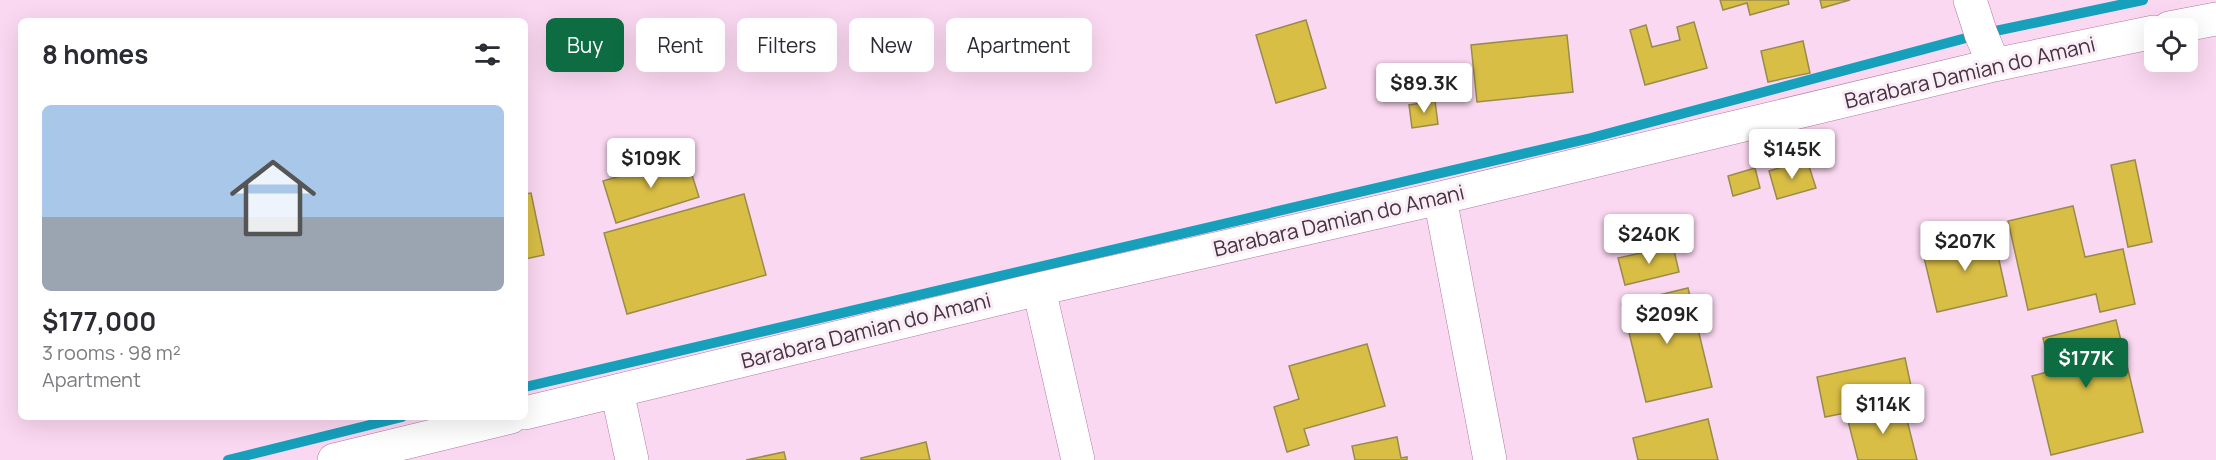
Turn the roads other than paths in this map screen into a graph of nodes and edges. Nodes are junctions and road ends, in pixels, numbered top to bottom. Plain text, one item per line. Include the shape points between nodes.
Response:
1 (1970, 0) edge
2 (2216, 19) edge
3 (2198, 22) edge
4 (2144, 34) edge
5 (1995, 65) junction
6 (1440, 198) junction
7 (1039, 289) junction
8 (617, 391) junction
9 (528, 413) edge
10 (498, 420) edge
11 (334, 460) edge
12 (632, 460) edge
13 (1078, 460) edge
14 (1490, 460) edge

1 - 5 street
2 - 3 street
4 - 5 street, Barabara Damian do Amani
5 - 6 street, Barabara Damian do Amani
6 - 7 street, Barabara Damian do Amani
6 - 14 street
7 - 8 street, Barabara Damian do Amani
7 - 13 street
8 - 9 street, Barabara Damian do Amani
8 - 12 street
10 - 11 street

